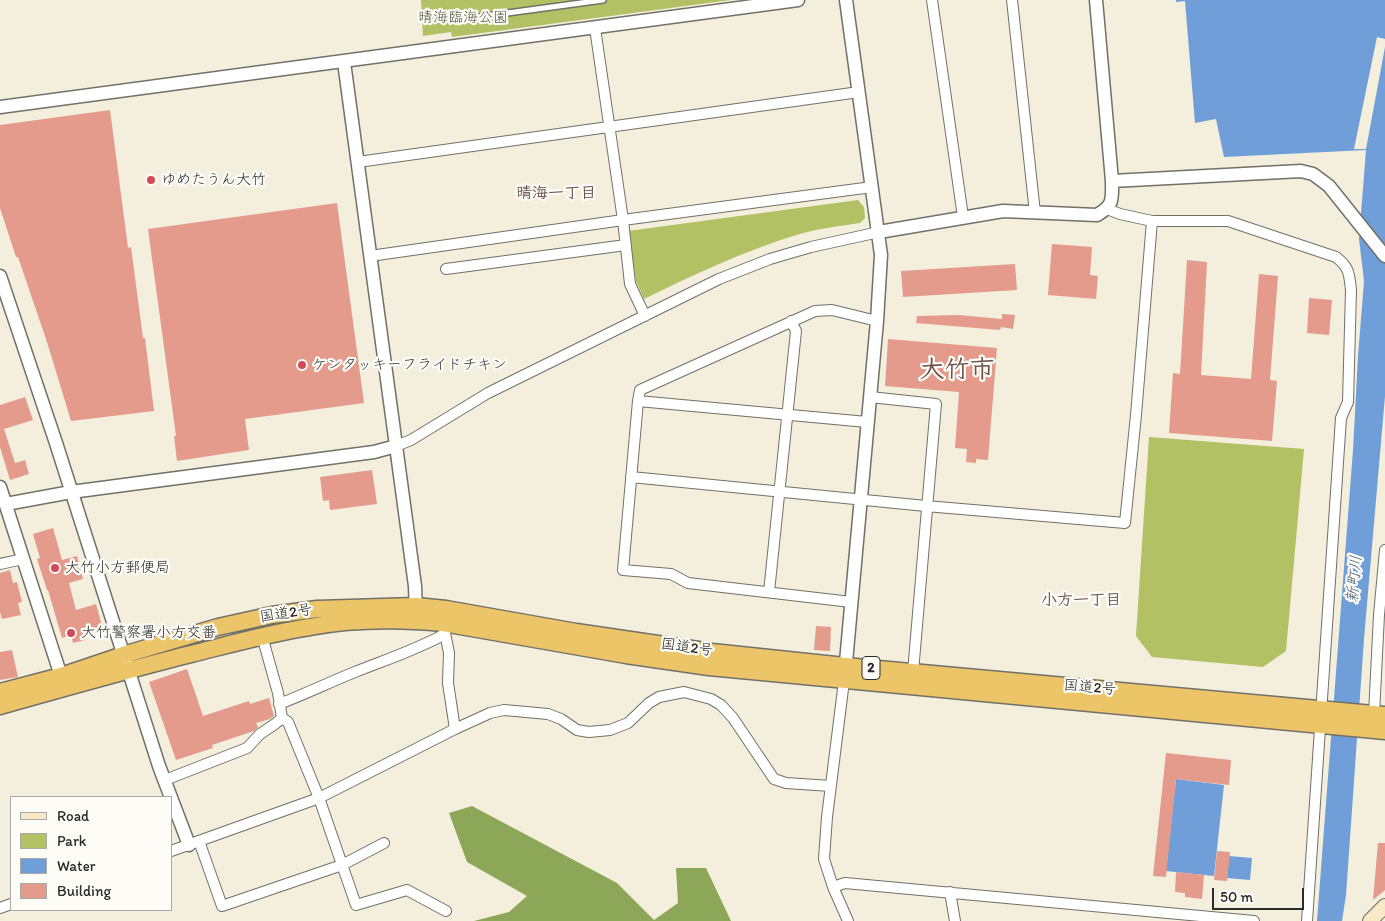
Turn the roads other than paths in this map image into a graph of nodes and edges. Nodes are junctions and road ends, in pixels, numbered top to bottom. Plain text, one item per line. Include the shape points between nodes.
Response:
1 (603, 0) edge
2 (798, 0) edge
3 (846, 0) edge
4 (932, 0) edge
5 (1012, 0) edge
6 (1096, 0) edge
7 (478, 17) dead end
8 (595, 28) junction
9 (344, 62) junction
10 (859, 92) junction
11 (0, 108) edge
12 (609, 127) junction
13 (358, 162) junction
14 (1112, 181) junction
15 (872, 187) junction
16 (1108, 209) junction
17 (1034, 212) junction
18 (963, 217) junction
19 (623, 220) junction
20 (1152, 221) junction
21 (879, 232) junction
22 (626, 245) junction
23 (370, 256) junction
24 (1385, 256) edge
25 (446, 269) dead end
26 (0, 276) edge
27 (645, 316) junction
28 (791, 321) junction
29 (877, 321) junction
30 (870, 397) junction
31 (638, 401) junction
32 (787, 414) junction
33 (867, 422) junction
34 (396, 446) junction
35 (631, 477) junction
36 (0, 489) edge
37 (780, 491) junction
38 (71, 492) junction
39 (860, 500) junction
40 (6, 504) junction
41 (926, 506) junction
42 (1385, 550) edge
43 (23, 559) junction
44 (0, 564) edge
45 (769, 592) junction
46 (850, 602) junction
47 (416, 613) junction
48 (1382, 615) edge
49 (444, 622) junction
50 (262, 636) junction
51 (126, 662) junction
52 (913, 672) junction
53 (845, 673) junction
54 (61, 676) junction
55 (0, 692) edge
56 (280, 704) junction
57 (0, 706) edge
58 (282, 718) junction
59 (1324, 718) junction
60 (1373, 718) edge
61 (456, 729) junction
62 (1385, 731) edge
63 (165, 780) junction
64 (831, 786) junction
65 (319, 798) junction
66 (194, 843) junction
67 (384, 844) dead end
68 (172, 850) edge
69 (342, 865) junction
70 (833, 887) junction
71 (950, 892) junction
72 (1385, 906) edge
73 (446, 911) dead end
74 (848, 921) edge
75 (955, 921) edge
76 (1254, 921) edge
77 (1307, 921) edge
78 (1370, 921) edge

1 - 7 lane
2 - 8 street
3 - 10 street
4 - 18 street
5 - 17 street
6 - 14 street
8 - 9 street
8 - 12 street
9 - 11 street
9 - 13 street
10 - 12 street
10 - 15 street
12 - 13 street
12 - 19 street
13 - 23 street
14 - 16 street via 1112,200
14 - 24 street via 1287,171 1313,174 1329,186
15 - 19 street
15 - 21 street
16 - 17 street via 1097,215
16 - 20 street
17 - 18 street via 1003,211
18 - 21 street
19 - 22 street
19 - 23 street
20 - 41 street via 1125,523
20 - 59 street via 1228,221 1336,257 1349,272 1348,402 1341,418
21 - 27 street via 770,259 720,279
21 - 29 street via 881,255
22 - 25 street
22 - 27 street via 630,284
23 - 34 street
26 - 38 street
27 - 34 street via 488,393
28 - 29 street via 815,311 832,310
28 - 31 street via 640,390
28 - 32 street via 796,331
29 - 30 street
30 - 33 street
30 - 41 street via 936,404
31 - 32 street
31 - 35 street
32 - 33 street
32 - 37 street
33 - 39 street
34 - 38 street via 374,452
34 - 47 street
35 - 37 street
35 - 45 street via 623,570 671,574 688,583
36 - 40 street
37 - 39 street
37 - 45 street
38 - 40 street
38 - 51 street
39 - 41 street
39 - 46 street
40 - 43 street
41 - 52 street
42 - 48 street
43 - 44 street
43 - 54 street
45 - 46 street
46 - 53 street
47 - 49 highway, 国道2号 / 2
47 - 50 highway, 国道2号 / 2 via 310,626
47 - 51 highway, 国道2号 / 2 via 317,609 272,616 218,627
48 - 60 street
49 - 53 highway, 国道2号 / 2 via 709,667
49 - 56 street via 423,646
49 - 61 street via 449,653 448,683
50 - 51 highway, 国道2号 / 2
50 - 56 street
51 - 54 highway, 国道2号 / 2
51 - 57 highway, 国道2号 / 2
51 - 63 street
52 - 53 highway, 国道2号 / 2
52 - 59 highway, 国道2号 / 2
53 - 59 highway, 国道2号 / 2
53 - 64 street
54 - 55 highway, 国道2号 / 2
56 - 58 street
58 - 63 street via 247,748
58 - 65 street via 288,722
59 - 60 highway, 国道2号 / 2
59 - 77 street
60 - 62 highway, 国道2号 / 2
61 - 64 street via 504,710 548,714 577,730 610,730 628,722 658,698 684,692 721,705 774,779 786,783
61 - 65 street
63 - 66 street
64 - 70 street via 824,859
65 - 66 street
65 - 69 street
66 - 68 street
66 - 69 street via 222,906
67 - 69 street
69 - 73 street via 356,905 407,890
70 - 71 street via 845,883
70 - 74 street
71 - 75 street
71 - 76 street
72 - 78 main road

